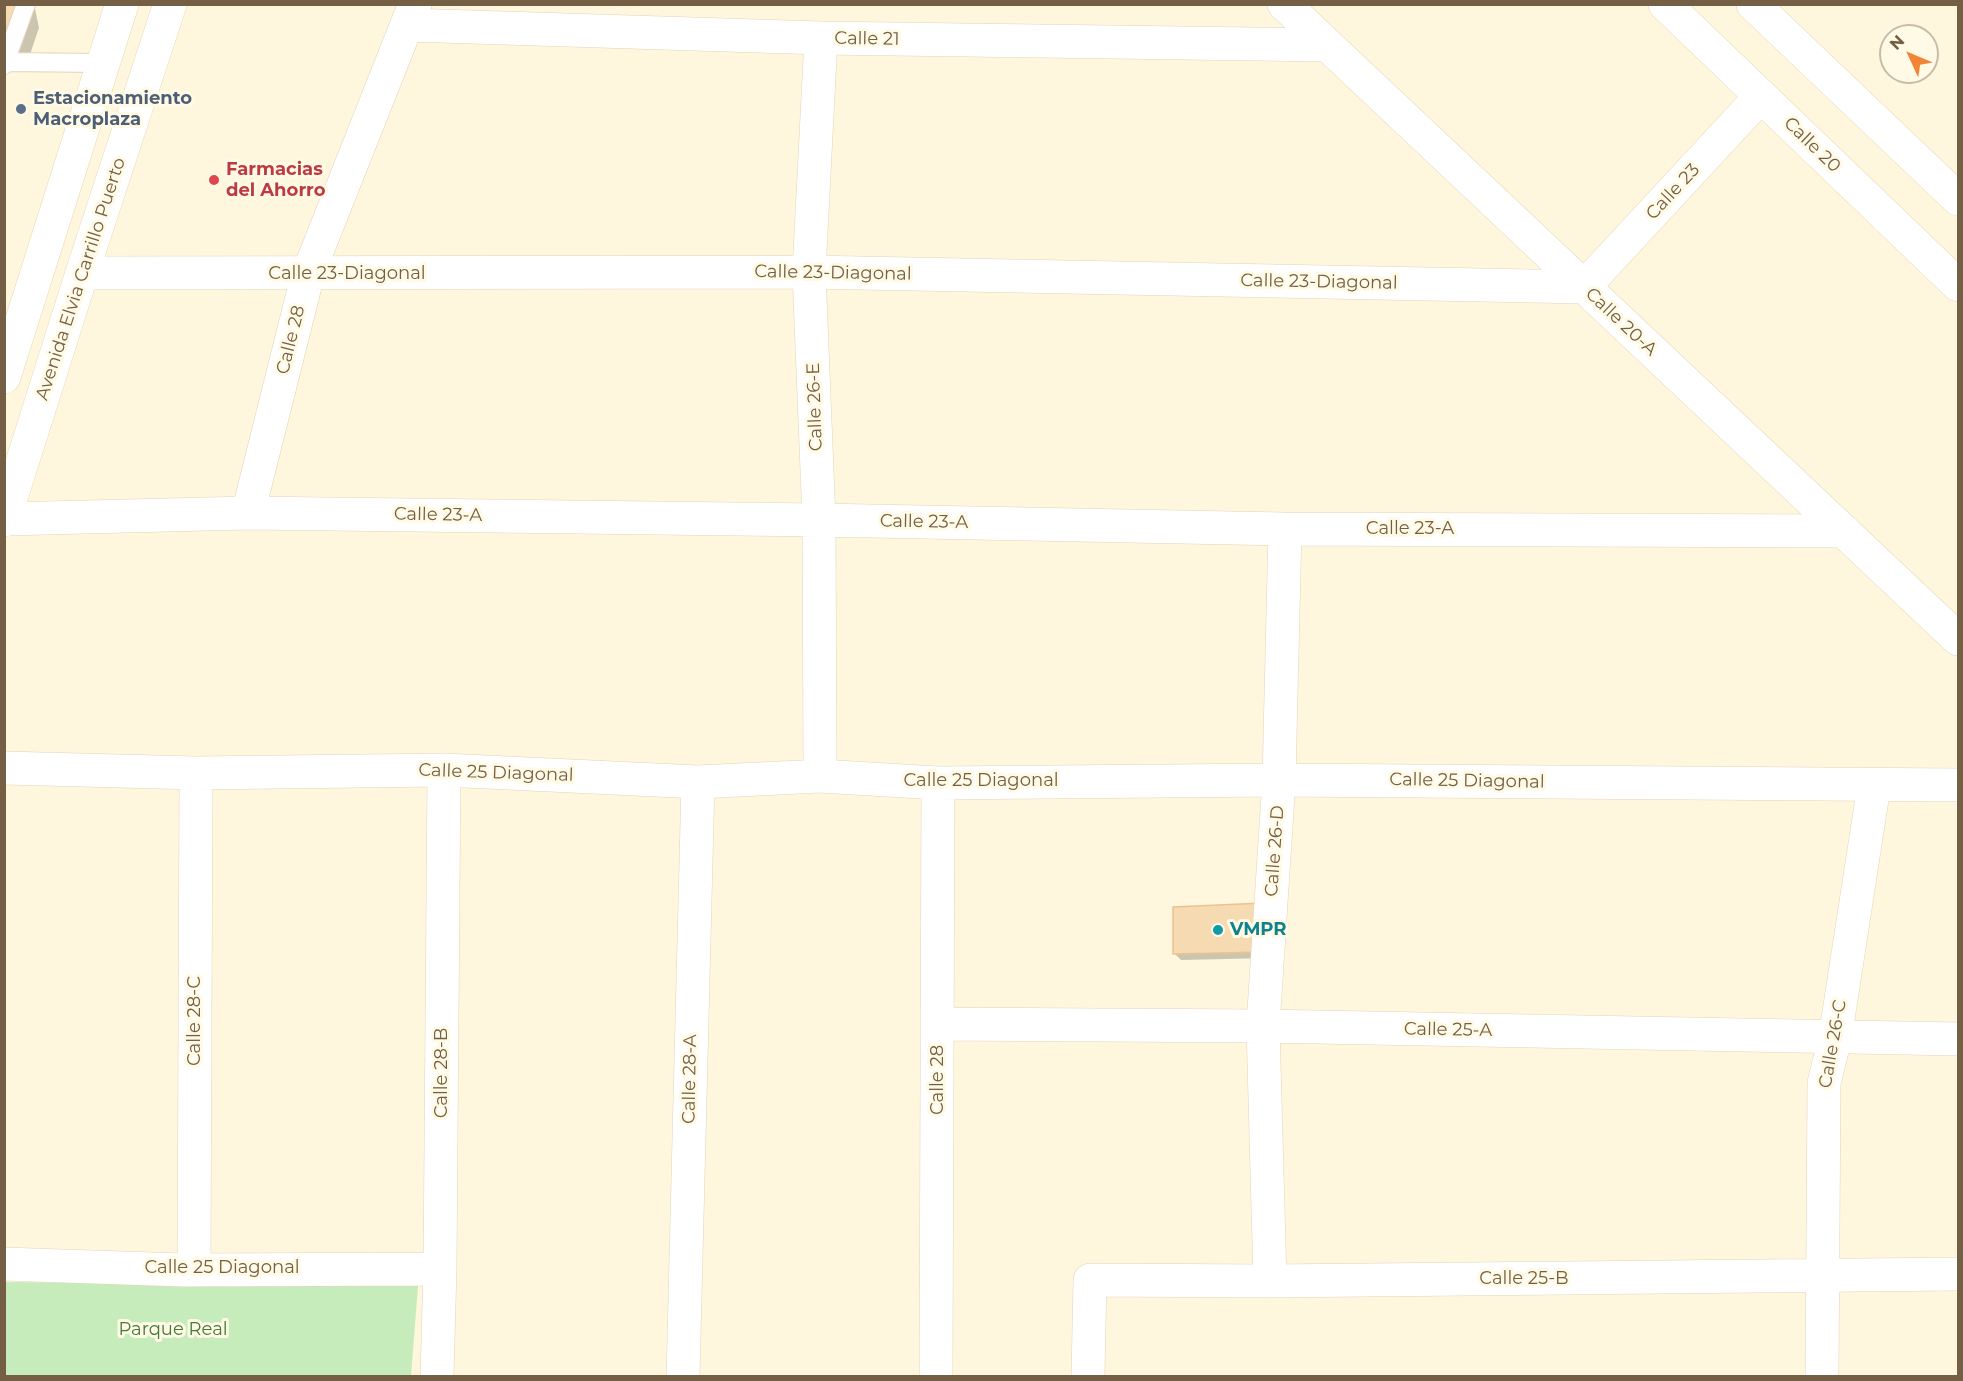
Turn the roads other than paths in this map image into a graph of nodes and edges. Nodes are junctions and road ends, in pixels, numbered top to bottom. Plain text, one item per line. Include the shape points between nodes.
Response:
1 (26, 4) edge
2 (122, 4) edge
3 (170, 4) edge
4 (1284, 4) edge
5 (1665, 4) edge
6 (1753, 4) edge
7 (411, 15) edge
8 (821, 38) junction
9 (1327, 45) junction
10 (5, 63) edge
11 (104, 63) junction
12 (1761, 96) junction
13 (1959, 199) edge
14 (810, 272) junction
15 (82, 273) junction
16 (308, 274) junction
17 (1959, 285) edge
18 (1584, 287) junction
19 (19, 288) edge
20 (4, 377) edge
21 (248, 513) junction
22 (5, 520) edge
23 (819, 520) junction
24 (1285, 529) junction
25 (1844, 531) junction
26 (1959, 639) edge
27 (4, 768) edge
28 (444, 770) junction
29 (196, 773) junction
30 (820, 777) junction
31 (1279, 780) junction
32 (698, 782) junction
33 (938, 783) junction
34 (1959, 785) edge
35 (1874, 786) junction
36 (938, 1024) junction
37 (1263, 1026) junction
38 (1835, 1038) junction
39 (1959, 1040) edge
40 (4, 1264) edge
41 (194, 1268) junction
42 (440, 1269) junction
43 (1959, 1274) edge
44 (1822, 1276) junction
45 (1269, 1281) junction
46 (437, 1377) edge
47 (683, 1377) edge
48 (936, 1377) edge
49 (1088, 1377) edge
50 (1822, 1377) edge

1 - 10 lane
2 - 11 street
3 - 15 street, Avenida Elvia Carrillo Puerto
4 - 9 street, Calle 20-A
5 - 12 street, Calle 20
6 - 13 street
7 - 8 street, Calle 21
7 - 16 street, Calle 28
8 - 9 street, Calle 21
8 - 14 street, Calle 26-E
9 - 18 street, Calle 20-A
10 - 11 lane
11 - 19 street
12 - 17 street, Calle 20
12 - 18 street, Calle 23
14 - 16 street, Calle 23-Diagonal
14 - 18 street, Calle 23-Diagonal
14 - 23 street, Calle 26-E
15 - 16 street, Calle 23-Diagonal
15 - 19 street, Calle 23-Diagonal
15 - 22 street, Avenida Elvia Carrillo Puerto
16 - 21 street, Calle 28
18 - 25 street, Calle 20-A
19 - 20 street
21 - 22 street, Calle 23-A
21 - 23 street, Calle 23-A
23 - 24 street, Calle 23-A
23 - 30 street, Calle 26-E
24 - 25 street, Calle 23-A
24 - 31 street, Calle 26-D
25 - 26 street, Calle 20-A
27 - 29 street, Calle 25 Diagonal
28 - 29 street, Calle 25 Diagonal
28 - 32 street, Calle 25 Diagonal
28 - 42 street, Calle 28-B
29 - 41 street, Calle 28-C
30 - 32 street, Calle 25 Diagonal
30 - 33 street, Calle 25 Diagonal
31 - 33 street, Calle 25 Diagonal
31 - 35 street, Calle 25 Diagonal
31 - 37 street, Calle 26-D
32 - 47 street, Calle 28-A
33 - 36 street, Calle 28
34 - 35 street, Calle 25 Diagonal
35 - 38 street, Calle 26-C
36 - 37 street, Calle 25-A
36 - 48 street, Calle 28
37 - 38 street, Calle 25-A
37 - 45 street, Calle 26-D
38 - 39 street, Calle 25-A
38 - 44 street, Calle 26-C via 1824,1083
40 - 41 street, Calle 25 Diagonal
41 - 42 street, Calle 25 Diagonal
42 - 46 street, Calle 28-B
43 - 44 street, Calle 25-B
44 - 45 street, Calle 25-B
44 - 50 street, Calle 26-C
45 - 49 street, Calle 25-B via 1090,1280

